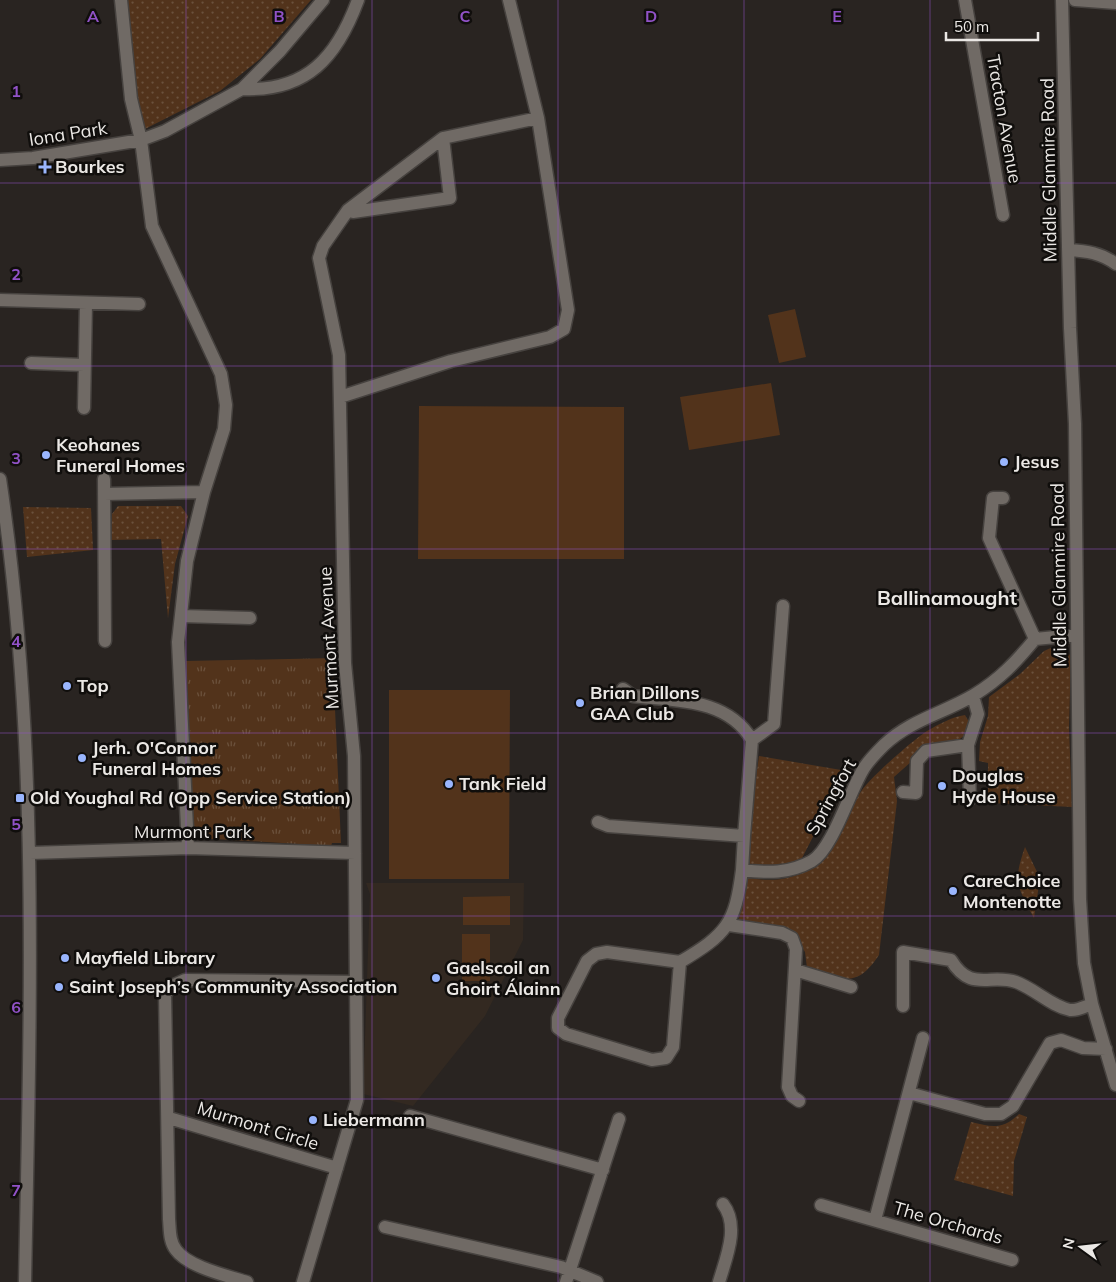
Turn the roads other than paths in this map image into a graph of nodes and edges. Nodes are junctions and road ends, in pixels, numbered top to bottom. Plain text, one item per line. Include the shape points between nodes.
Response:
1 (121, 0) edge
2 (323, 0) edge
3 (358, 0) edge
4 (509, 0) edge
5 (965, 0) edge
6 (1062, 0) edge
7 (1075, 0) edge
8 (1116, 3) edge
9 (242, 89) junction
10 (538, 118) junction
11 (443, 138) junction
12 (141, 140) junction
13 (0, 160) edge
14 (348, 210) junction
15 (1003, 215) dead end
16 (1068, 250) junction
17 (1116, 264) edge
18 (0, 300) edge
19 (86, 303) junction
20 (139, 304) dead end
21 (31, 363) dead end
22 (84, 365) junction
23 (340, 397) junction
24 (84, 408) dead end
25 (0, 479) edge
26 (104, 479) dead end
27 (204, 492) junction
28 (104, 494) junction
29 (1003, 498) dead end
30 (3, 513) edge
31 (783, 606) dead end
32 (181, 616) junction
33 (250, 618) dead end
34 (1077, 635) junction
35 (1035, 639) junction
36 (105, 641) dead end
37 (623, 689) dead end
38 (973, 696) junction
39 (752, 740) junction
40 (968, 745) junction
41 (903, 792) dead end
42 (970, 799) dead end
43 (598, 822) dead end
44 (744, 836) junction
45 (188, 848) junction
46 (30, 853) junction
47 (355, 853) junction
48 (742, 870) junction
49 (729, 925) junction
50 (680, 962) junction
51 (795, 970) junction
52 (357, 982) junction
53 (851, 987) dead end
54 (1092, 1004) junction
55 (903, 1006) dead end
56 (923, 1038) dead end
57 (1106, 1049) junction
58 (1116, 1085) edge
59 (909, 1092) junction
60 (799, 1101) dead end
61 (410, 1116) dead end
62 (168, 1118) junction
63 (619, 1120) dead end
64 (337, 1168) junction
65 (603, 1170) junction
66 (723, 1204) dead end
67 (821, 1204) dead end
68 (875, 1220) junction
69 (385, 1227) dead end
70 (1012, 1260) dead end
71 (568, 1277) edge
72 (25, 1282) edge
73 (247, 1282) edge
74 (303, 1282) edge
75 (597, 1282) edge
76 (719, 1282) edge

1 - 12 street via 131,99
2 - 9 street via 280,51
3 - 9 street via 345,31 318,66 295,83 260,90
4 - 10 street
5 - 15 street, Tracton Avenue
6 - 16 street, Middle Glanmire Road
7 - 8 street
9 - 12 street, Iona Park via 166,131
10 - 11 street, Murmont Avenue
10 - 23 street via 568,310 564,329 550,337 451,361
11 - 14 street, Murmont Avenue
11 - 14 street via 450,198 353,212
12 - 13 street, Iona Park via 33,158
12 - 27 street via 152,226 221,374 225,392 224,429
14 - 23 street, Murmont Avenue via 323,246 319,258 339,356
16 - 17 street via 1102,256
16 - 34 street, Middle Glanmire Road via 1075,424
18 - 19 street
19 - 20 street
19 - 22 street
21 - 22 street
22 - 24 street
23 - 47 street, Murmont Avenue via 344,664 354,756
25 - 30 street
26 - 28 street
27 - 28 street
27 - 32 street via 187,562
28 - 36 street
29 - 35 street via 993,498 989,538
30 - 46 street via 22,672
31 - 39 street via 774,724
32 - 33 street
32 - 45 street via 178,642
34 - 35 street
34 - 54 street, Middle Glanmire Road via 1080,899 1084,963
35 - 38 street, Springfort via 1009,670
37 - 39 street via 633,696 708,704 744,727
38 - 40 street via 978,714
38 - 48 street, Springfort via 914,723 885,744 864,768 827,844 814,860 788,871
39 - 44 street
40 - 41 street via 926,751 917,761 916,793
40 - 42 street
43 - 44 street via 608,826
44 - 48 street
45 - 46 street, Murmont Park
45 - 47 street, Murmont Park
46 - 72 street
47 - 52 street, Murmont Avenue
48 - 49 street via 738,900
49 - 50 street via 709,945
49 - 51 street via 782,933 792,938 796,949
50 - 50 street via 672,1047 666,1058 652,1060 566,1034 558,1028 558,1018 587,961 596,954 607,952
51 - 53 street
51 - 60 street via 788,1087
52 - 62 street, Murmont Circle via 185,980 172,986 165,994
52 - 64 street, Murmont Avenue via 357,1100
54 - 55 street via 1074,1010 1063,1008 1014,981 976,981 957,970 951,960 903,952
54 - 57 street, Middle Glanmire Road
56 - 59 street, The Orchards
57 - 58 street, Middle Glanmire Road
57 - 59 street via 1083,1048 1061,1040 1050,1042 1013,1106 1001,1114 985,1114
59 - 68 street, The Orchards
61 - 65 street
62 - 64 street, Murmont Circle
62 - 73 street, Murmont Circle via 171,1240 176,1250 208,1270
63 - 65 street
64 - 74 street, Murmont Avenue
65 - 71 street
66 - 76 street via 730,1213 731,1226 728,1254
67 - 68 street, The Orchards
68 - 70 street, The Orchards
69 - 71 street via 561,1267
71 - 75 street

